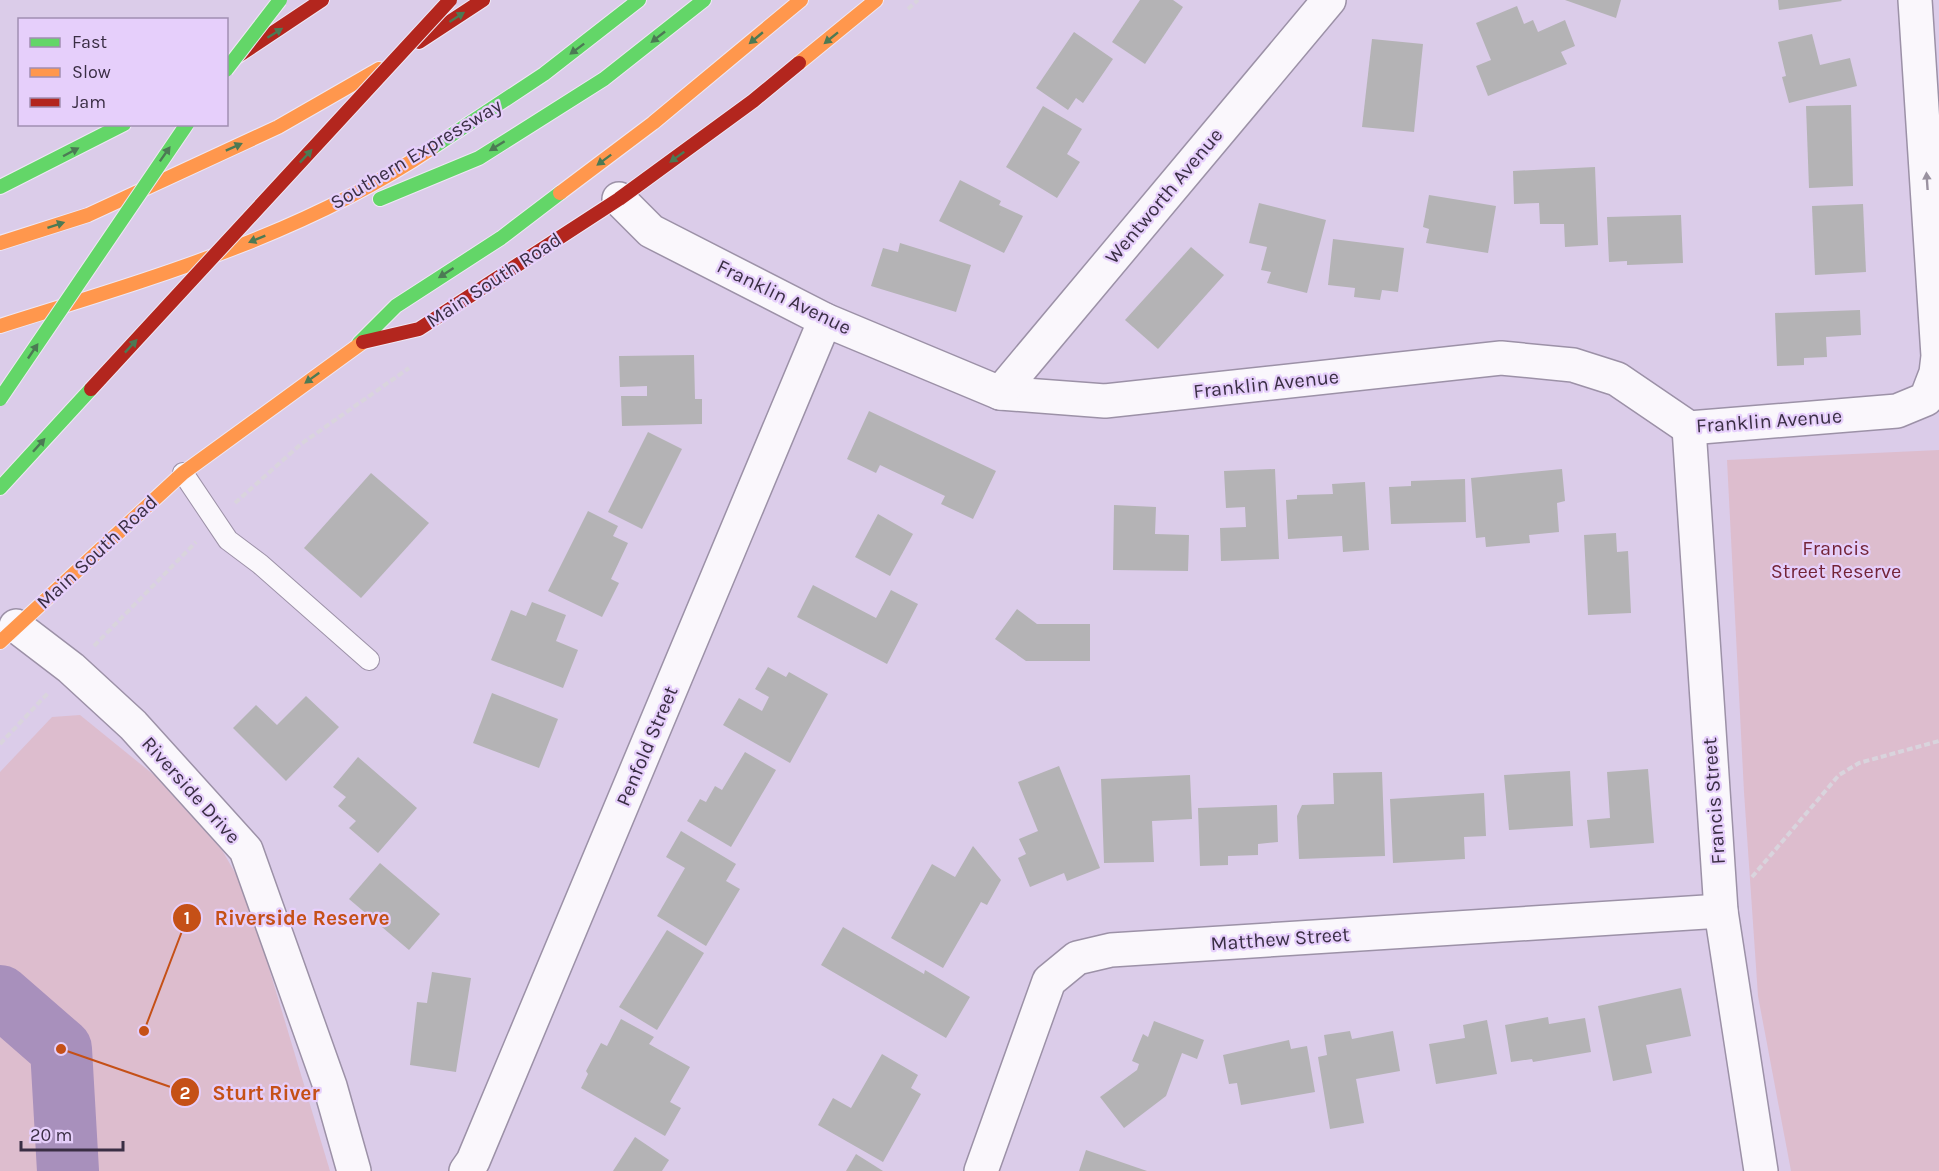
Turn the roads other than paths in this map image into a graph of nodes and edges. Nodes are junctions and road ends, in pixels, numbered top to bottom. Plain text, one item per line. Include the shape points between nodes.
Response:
1 (280, 0) edge
2 (292, 0) edge
3 (322, 0) edge
4 (450, 0) edge
5 (483, 0) edge
6 (639, 0) edge
7 (704, 0) edge
8 (801, 0) edge
9 (876, 0) edge
10 (1329, 0) edge
11 (1915, 0) edge
12 (228, 44) edge
13 (228, 63) edge
14 (228, 67) edge
15 (120, 126) edge
16 (186, 126) edge
17 (0, 187) edge
18 (619, 199) junction
19 (311, 217) junction
20 (0, 243) edge
21 (825, 320) junction
22 (0, 326) edge
23 (359, 343) junction
24 (1000, 393) junction
25 (0, 399) edge
26 (1689, 428) junction
27 (183, 473) junction
28 (0, 488) edge
29 (5, 629) edge
30 (369, 660) dead end
31 (1721, 910) junction
32 (354, 1171) edge
33 (466, 1171) edge
34 (981, 1171) edge
35 (1761, 1171) edge

1 - 14 highway, bridge
2 - 12 highway
13 -> 3 highway
28 -> 4 highway, bridge
20 -> 5 highway via 88,215 278,127 342,92
6 -> 19 highway, Southern Expressway via 544,74 416,159
7 -> 19 highway via 604,80 479,158 391,195
8 -> 23 highway via 653,123 501,238 396,306
9 -> 18 highway, Main South Road via 753,101
10 - 24 street, Wentworth Avenue
26 -> 11 street, Franklin Avenue via 1897,411 1926,399 1933,386 1938,356
17 -> 15 highway
25 -> 16 highway, bridge
18 - 21 street, Franklin Avenue via 651,231
18 - 23 highway, Main South Road via 419,329
19 -> 22 highway, Southern Expressway via 177,270
21 - 24 street, Franklin Avenue
21 - 33 street, Penfold Street
23 -> 27 highway, Main South Road
24 - 26 street, Franklin Avenue via 1106,401 1501,358 1572,365 1617,379
26 - 31 street, Francis Street
27 - 29 highway, Main South Road
27 - 30 lane via 228,540
29 - 32 street, Riverside Drive via 71,668 133,725 246,850 330,1086
31 - 34 street, Matthew Street via 1111,950 1077,958 1049,981
31 - 35 street, Francis Street

